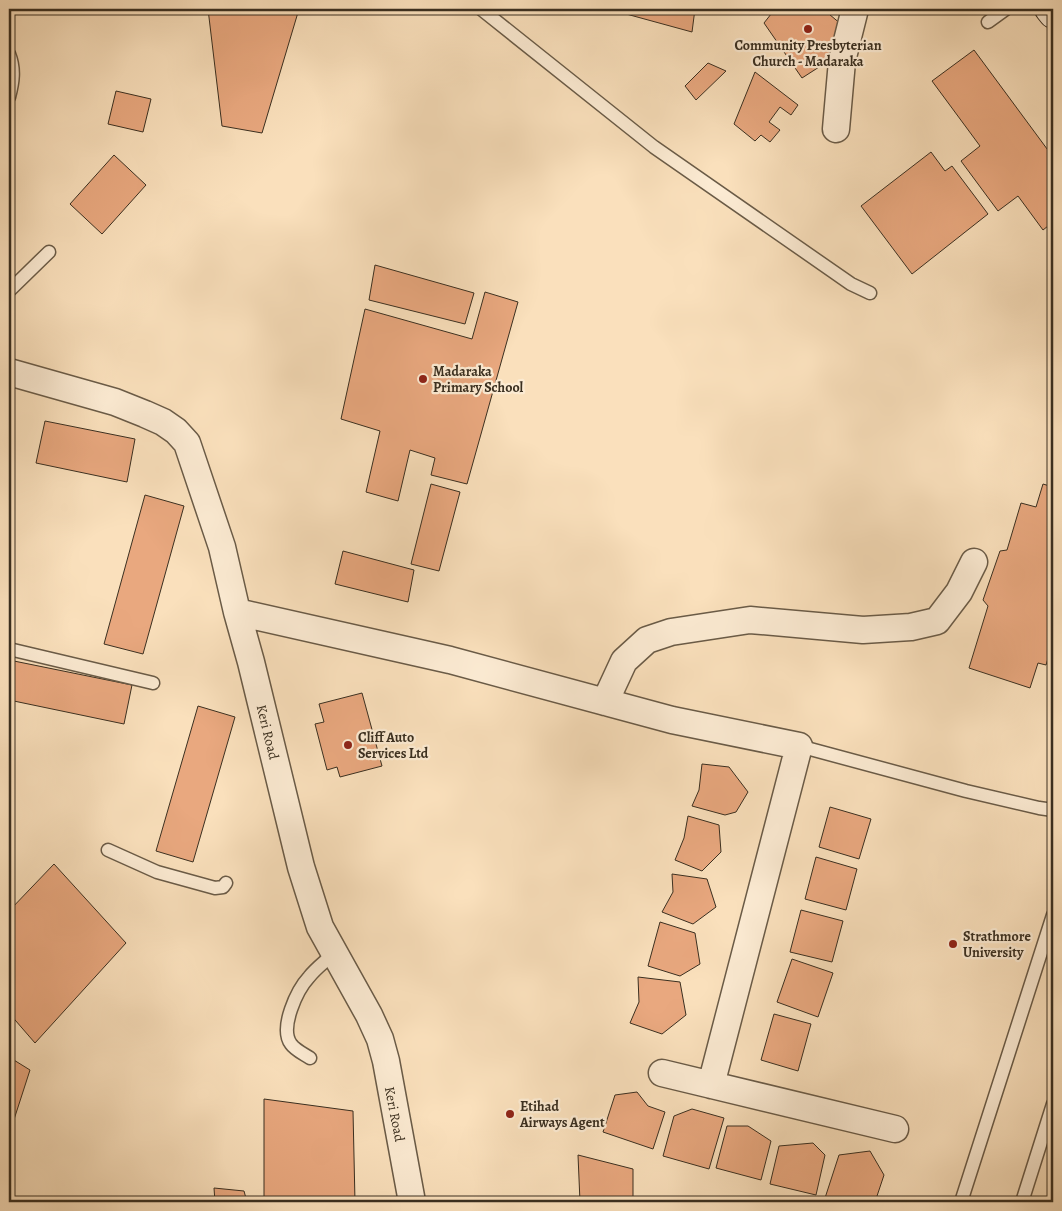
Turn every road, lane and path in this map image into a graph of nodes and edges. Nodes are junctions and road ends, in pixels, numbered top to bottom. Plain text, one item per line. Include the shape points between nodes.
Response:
1 (481, 9) edge
2 (856, 9) edge
3 (1006, 9) edge
4 (1049, 9) edge
5 (1053, 14) edge
6 (988, 22) dead end
7 (9, 54) edge
8 (9, 97) edge
9 (836, 129) dead end
10 (49, 252) dead end
11 (9, 290) edge
12 (870, 292) dead end
13 (9, 372) edge
14 (974, 562) dead end
15 (237, 612) junction
16 (9, 649) edge
17 (153, 683) dead end
18 (605, 702) junction
19 (800, 746) junction
20 (1053, 810) edge
21 (108, 850) dead end
22 (226, 883) dead end
23 (1053, 915) edge
24 (334, 953) junction
25 (310, 1058) dead end
26 (662, 1073) dead end
27 (711, 1085) junction
28 (1053, 1104) edge
29 (895, 1129) dead end
30 (412, 1202) edge
31 (961, 1202) edge
32 (1022, 1202) edge

1 - 12 lane via 654,147 851,284
2 - 9 street via 842,62
3 - 6 lane
4 - 5 main road
7 - 8 lane via 13,82
10 - 11 lane
13 - 15 street, Keri Road via 115,402 164,422 176,431 186,443 222,547
14 - 18 street via 959,592 937,621 911,627 863,630 750,620 671,632 647,640 624,661
15 - 18 street via 450,660
15 - 24 street, Keri Road via 301,867 320,927
16 - 17 lane
18 - 19 street via 672,720
19 - 20 lane via 966,791
19 - 27 street
21 - 22 lane via 157,872 215,888
23 - 31 lane
24 - 25 lane via 308,977 293,1002 288,1020 291,1044
24 - 30 street, Keri Road via 380,1039
26 - 27 street
27 - 29 street
28 - 32 lane

